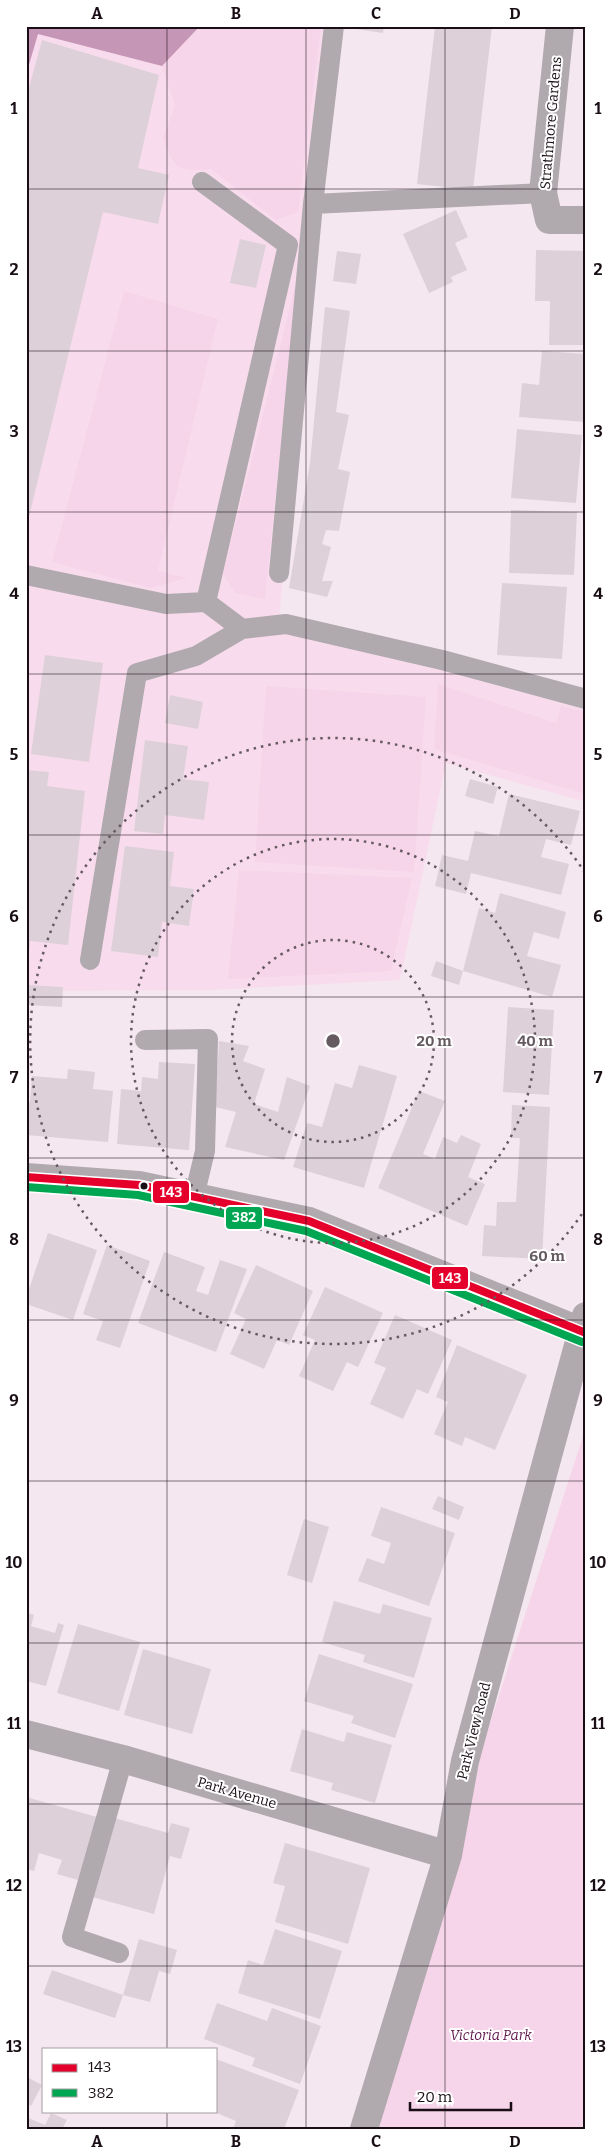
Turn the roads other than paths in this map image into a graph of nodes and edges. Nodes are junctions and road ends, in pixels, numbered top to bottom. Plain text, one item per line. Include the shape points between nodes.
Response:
1 (334, 26) edge
2 (560, 26) edge
3 (202, 182) dead end
4 (543, 193) junction
5 (313, 204) junction
6 (586, 220) edge
7 (279, 573) dead end
8 (26, 575) edge
9 (206, 602) junction
10 (242, 629) junction
11 (586, 699) edge
12 (90, 960) dead end
13 (145, 1040) dead end
14 (26, 1177) edge
15 (194, 1197) junction
16 (584, 1327) edge
17 (26, 1734) edge
18 (123, 1759) junction
19 (448, 1854) junction
20 (119, 1953) dead end
21 (364, 2129) edge

1 - 5 lane
2 - 4 street, Strathmore Gardens
3 - 9 lane via 288,245
4 - 5 lane
4 - 6 street, Strathmore Gardens via 549,220
5 - 7 lane
8 - 9 lane via 166,604
9 - 10 lane
10 - 11 lane via 286,624 442,660
10 - 12 lane via 196,656 137,673
13 - 15 lane via 208,1039 205,1151
14 - 15 street via 138,1185
15 - 16 street via 309,1221
16 - 19 street, Park View Road via 465,1761
17 - 18 street, Park Avenue
18 - 19 street, Park Avenue
18 - 20 lane via 72,1937
19 - 21 street, Park View Road

